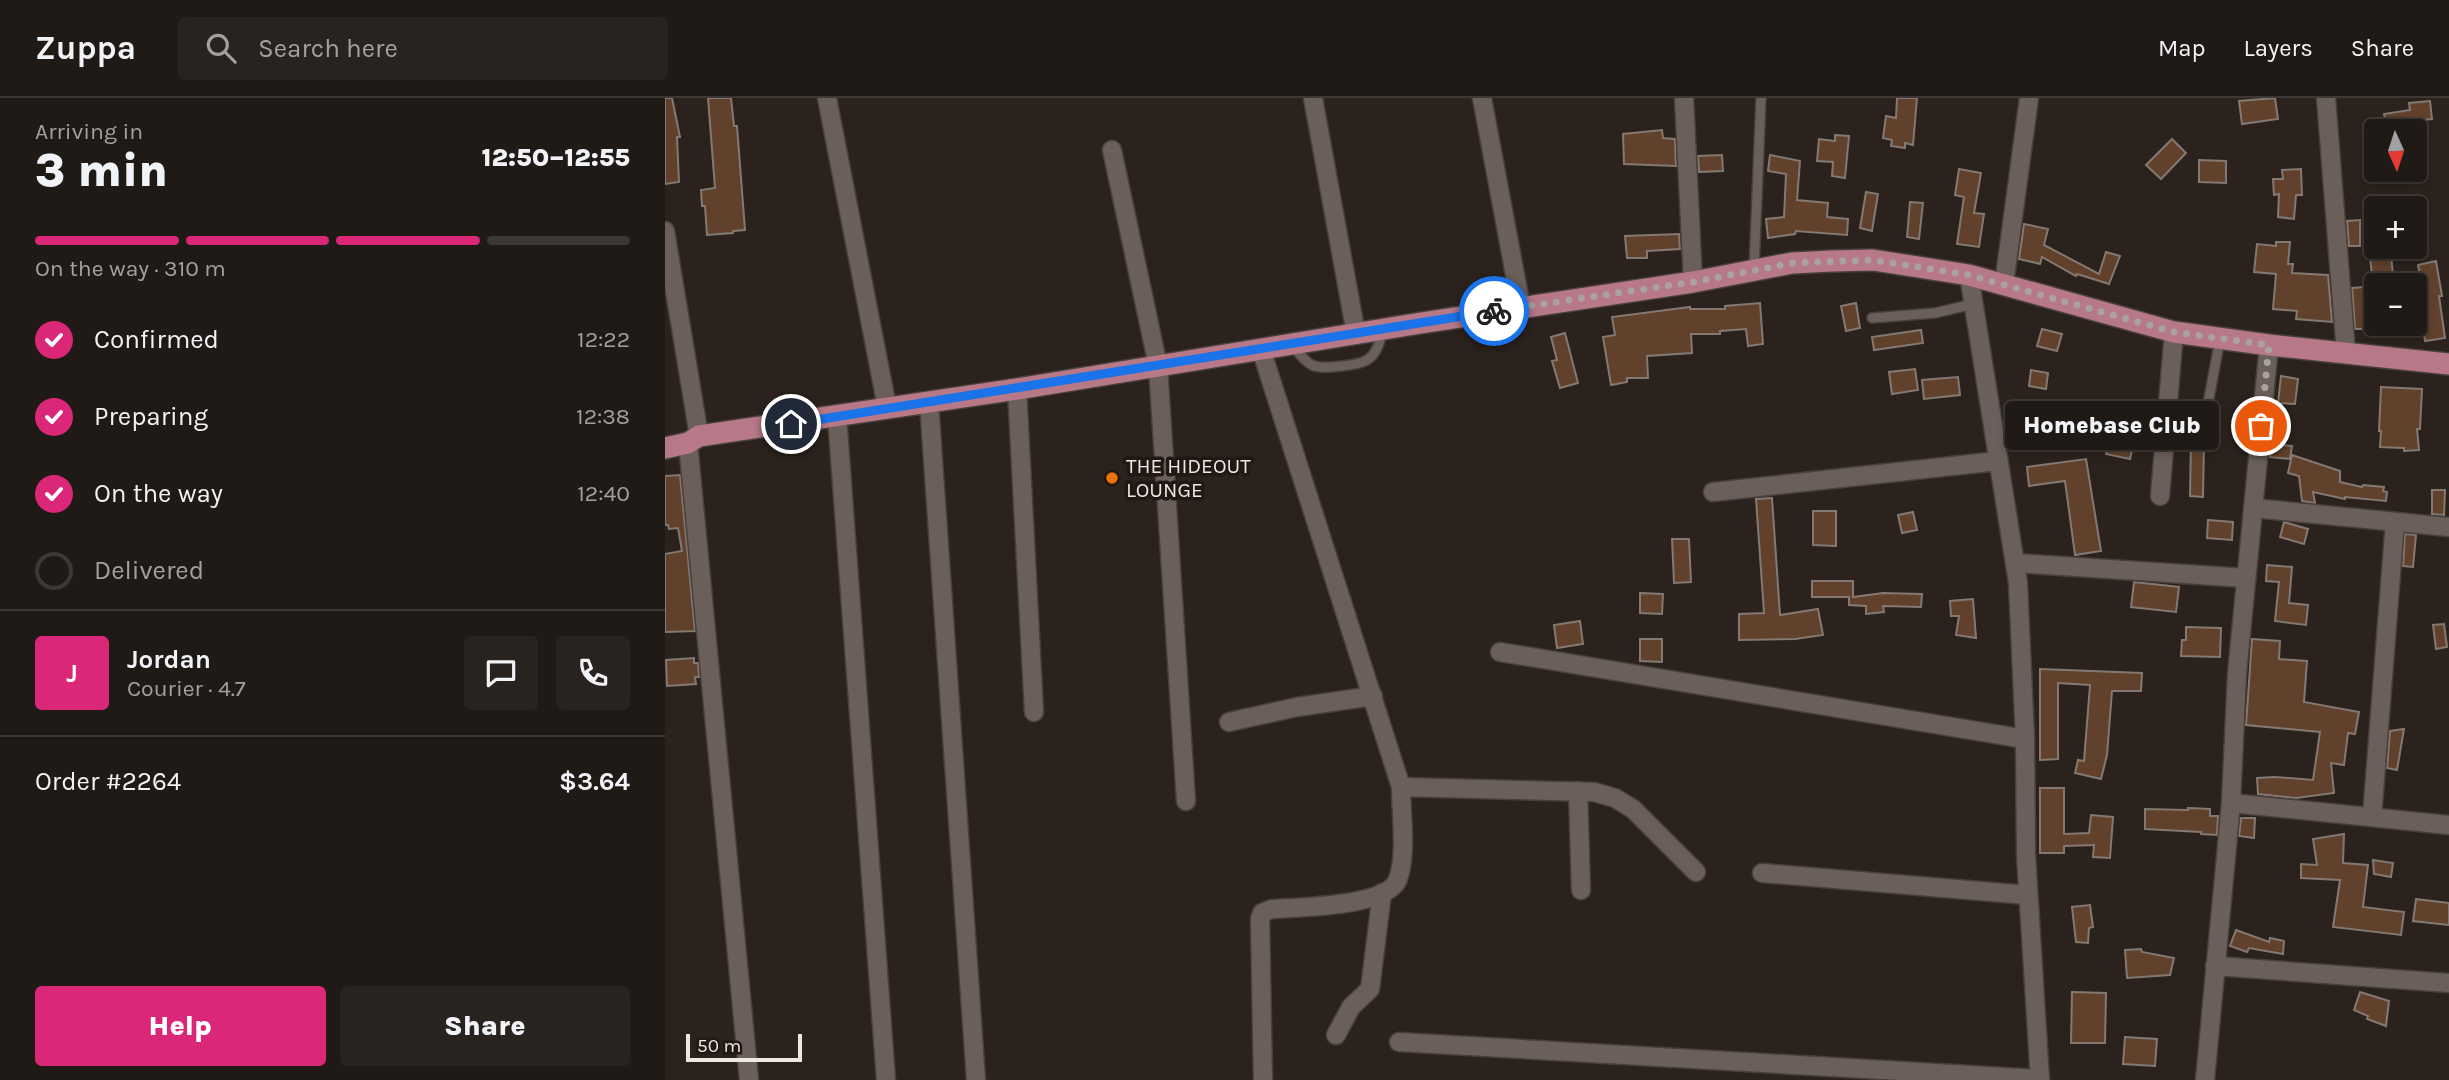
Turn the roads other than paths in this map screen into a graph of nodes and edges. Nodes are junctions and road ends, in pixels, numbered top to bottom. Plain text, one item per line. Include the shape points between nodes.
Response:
1 (827, 98) edge
2 (1313, 98) edge
3 (1482, 98) edge
4 (1684, 98) edge
5 (1761, 98) edge
6 (2029, 98) edge
7 (2326, 98) edge
8 (1112, 150) dead end
9 (665, 231) edge
10 (1754, 269) junction
11 (1969, 275) junction
12 (1693, 282) junction
13 (2004, 284) junction
14 (1973, 304) junction
15 (1521, 307) junction
16 (1872, 318) dead end
17 (1384, 329) junction
18 (2174, 332) junction
19 (1356, 334) junction
20 (2220, 338) junction
21 (1292, 344) junction
22 (2269, 345) junction
23 (1261, 349) junction
24 (2346, 353) junction
25 (2449, 364) edge
26 (1158, 366) junction
27 (1017, 389) junction
28 (929, 402) junction
29 (887, 407) junction
30 (2207, 409) dead end
31 (837, 416) junction
32 (694, 440) junction
33 (665, 449) edge
34 (1998, 461) junction
35 (1713, 492) dead end
36 (2160, 496) dead end
37 (2253, 508) junction
38 (2395, 522) junction
39 (2449, 527) edge
40 (2015, 563) junction
41 (2246, 578) junction
42 (1500, 652) dead end
43 (1373, 696) junction
44 (1034, 712) dead end
45 (1229, 722) dead end
46 (2025, 739) junction
47 (1401, 787) junction
48 (1578, 791) junction
49 (1186, 801) dead end
50 (2231, 803) junction
51 (2372, 817) junction
52 (2449, 825) edge
53 (1696, 872) dead end
54 (1762, 873) dead end
55 (1581, 890) dead end
56 (1383, 893) junction
57 (2028, 895) junction
58 (2215, 966) junction
59 (2449, 983) edge
60 (1336, 1035) dead end
61 (1399, 1042) dead end
62 (2040, 1079) edge
63 (749, 1080) edge
64 (886, 1080) edge
65 (976, 1080) edge
66 (1263, 1080) edge
67 (2205, 1080) edge

1 - 29 street
2 - 19 street
3 - 15 street
4 - 12 street
5 - 10 lane
6 - 13 street
7 - 24 street
8 - 26 street
9 - 32 street
10 - 11 highway via 1873,260
10 - 12 highway
11 - 13 highway
11 - 14 street
12 - 15 highway
13 - 18 highway
14 - 16 lane via 1935,313
14 - 34 street
15 - 17 highway
17 - 19 highway
17 - 21 lane via 1380,344 1366,361 1344,365 1311,365
18 - 20 highway
18 - 36 street
19 - 21 highway
20 - 22 highway
20 - 30 lane
21 - 23 highway
22 - 24 highway
22 - 37 street
23 - 26 highway
23 - 43 street
24 - 25 highway
26 - 27 highway
26 - 49 street
27 - 28 highway
27 - 44 street
28 - 29 highway
28 - 65 street
29 - 31 highway
31 - 32 highway
31 - 64 street
32 - 33 highway
32 - 63 street
34 - 35 street
34 - 40 street
37 - 38 street
37 - 41 street
38 - 39 street
38 - 51 street
40 - 41 street
40 - 46 street
41 - 50 street
42 - 46 street
43 - 45 street via 1297,706
43 - 47 street
46 - 57 street
47 - 48 street
47 - 56 street via 1398,880
48 - 53 street via 1615,797 1633,809
48 - 55 street
50 - 51 street
50 - 58 street
51 - 52 street
54 - 57 street
56 - 60 street via 1370,989 1351,1007
56 - 66 street via 1365,900 1272,909 1262,914
57 - 62 street
58 - 59 street
58 - 67 street
61 - 62 street

